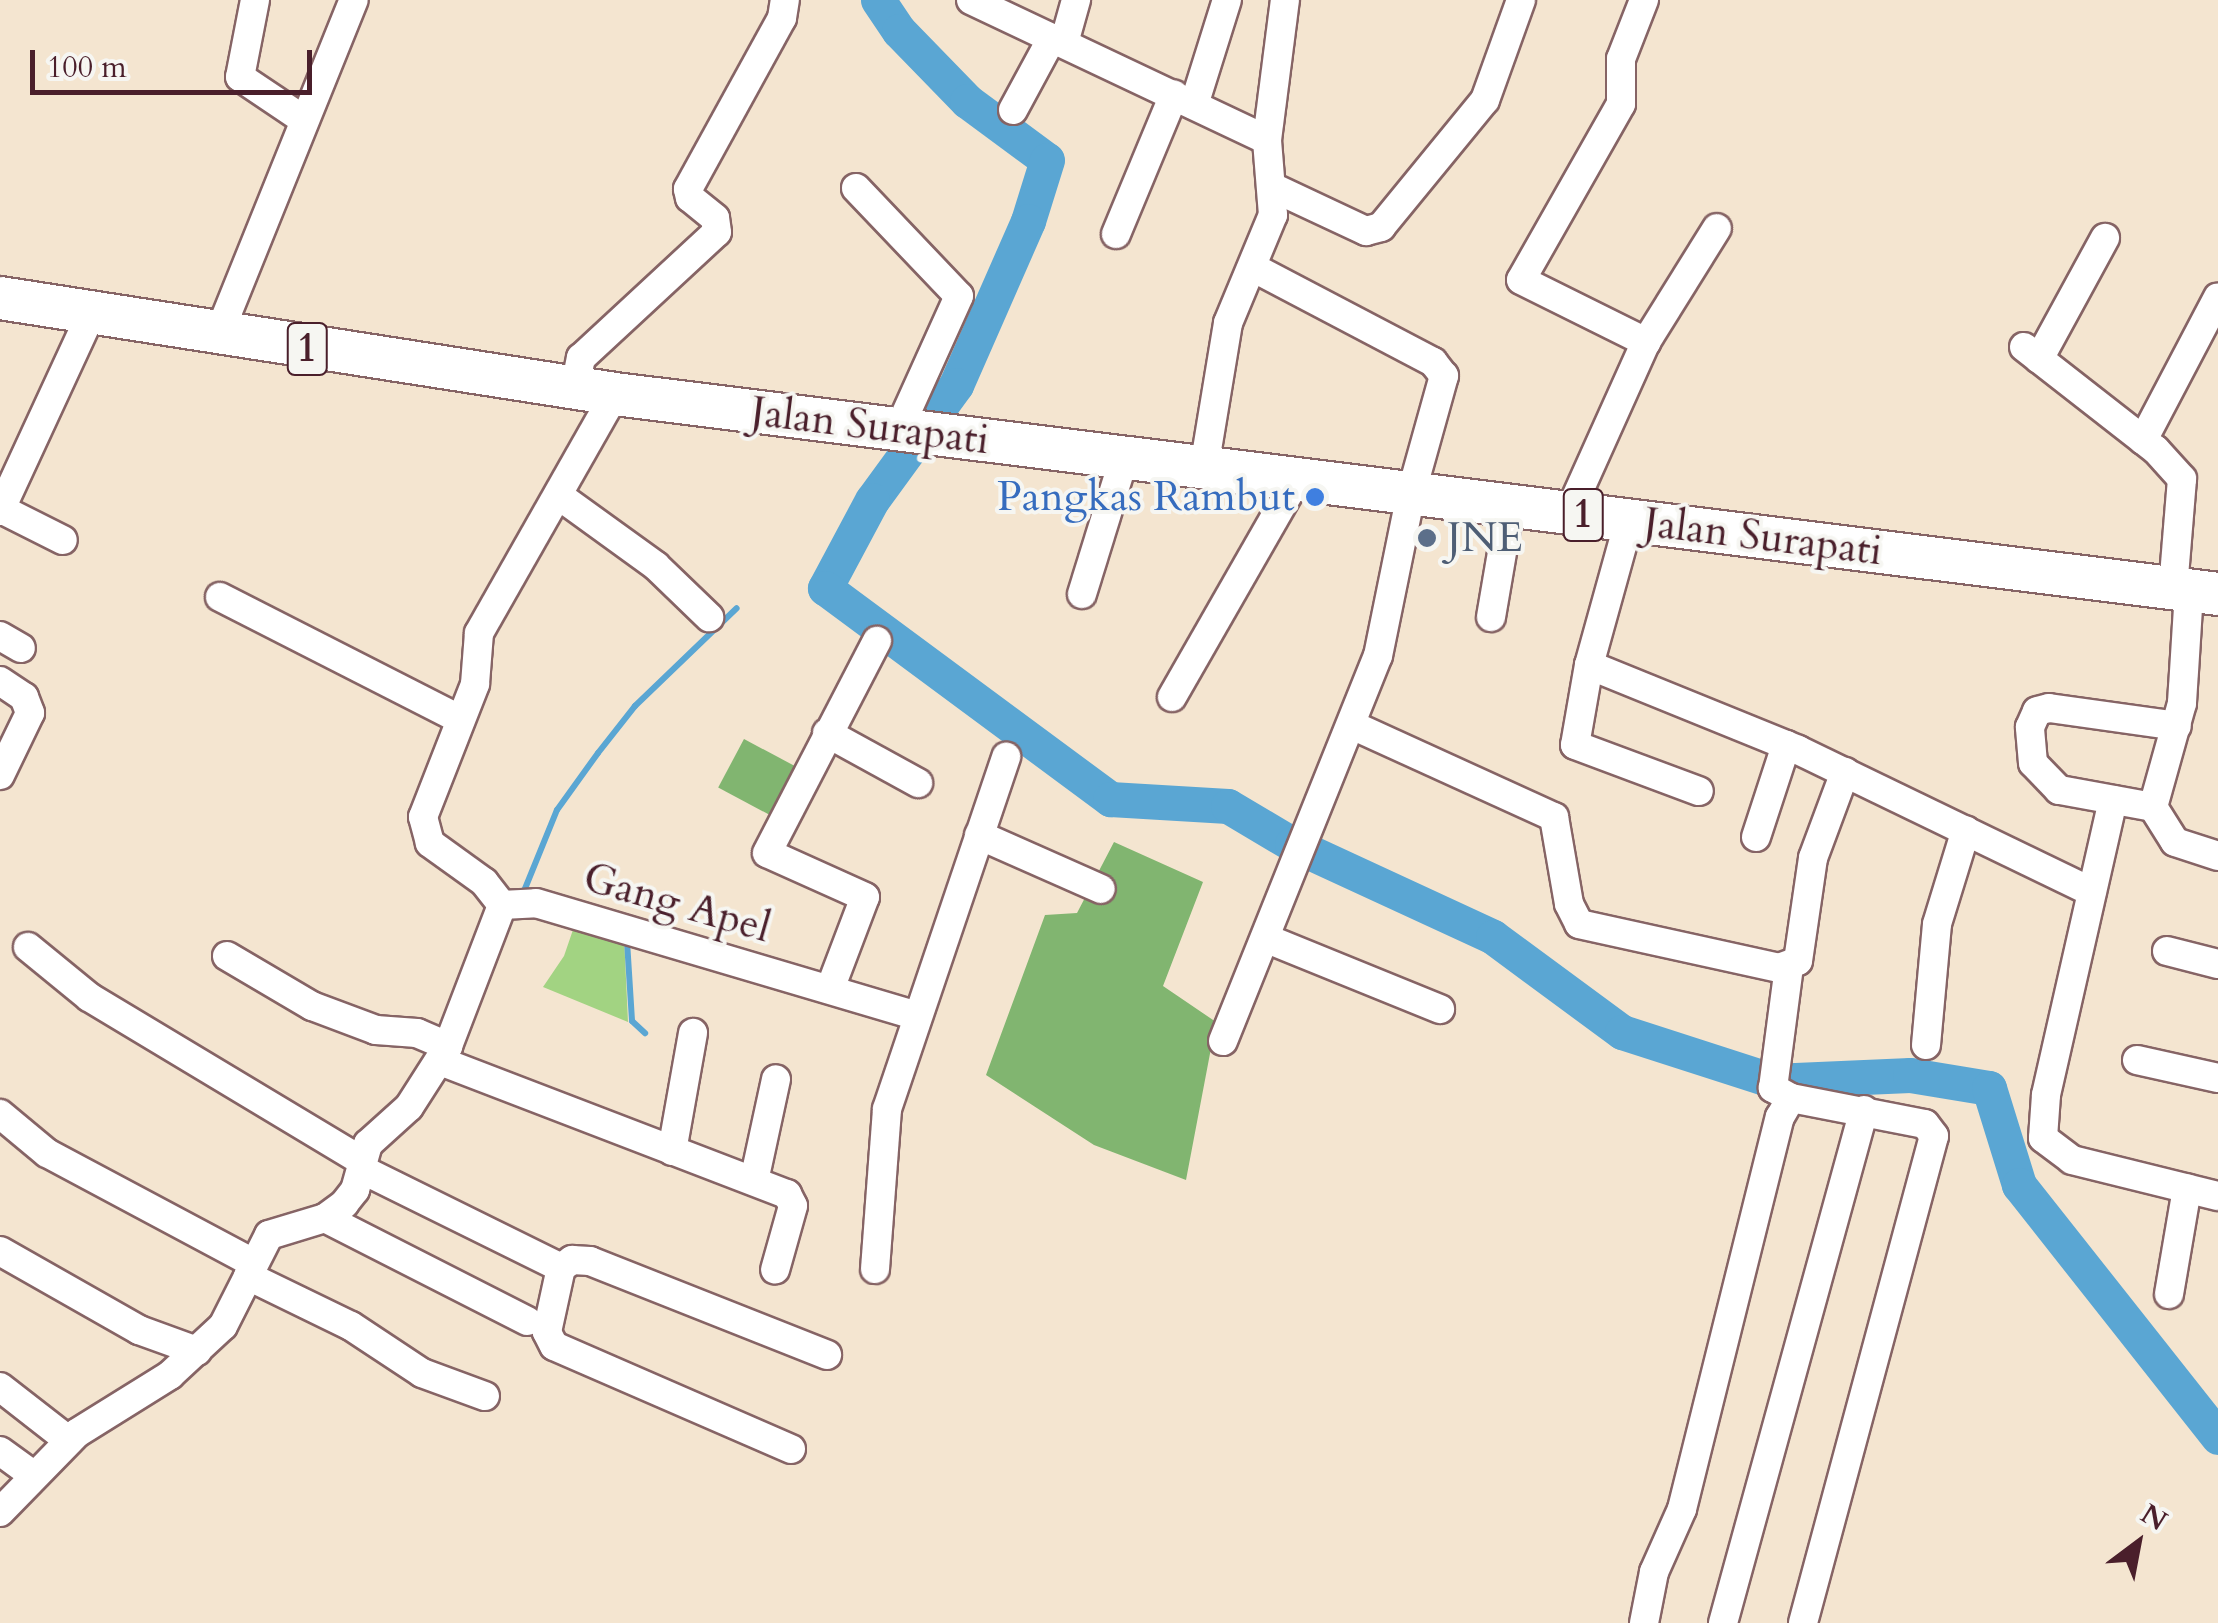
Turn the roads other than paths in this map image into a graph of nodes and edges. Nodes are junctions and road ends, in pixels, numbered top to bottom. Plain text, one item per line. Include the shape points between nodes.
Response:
1 (255, 0) edge
2 (354, 0) edge
3 (785, 0) edge
4 (971, 0) edge
5 (1076, 0) edge
6 (1227, 0) edge
7 (1285, 0) edge
8 (1521, 0) edge
9 (1644, 0) edge
10 (1058, 41) junction
11 (1184, 100) junction
12 (1013, 110) dead end
13 (304, 120) junction
14 (1267, 140) junction
15 (1272, 187) junction
16 (856, 188) dead end
17 (1716, 228) dead end
18 (1116, 234) dead end
19 (2105, 238) dead end
20 (1252, 267) junction
21 (2218, 297) edge
22 (0, 298) edge
23 (90, 314) junction
24 (218, 336) junction
25 (1646, 342) junction
26 (595, 391) junction
27 (919, 432) junction
28 (2143, 440) junction
29 (1124, 458) junction
30 (1204, 468) junction
31 (1297, 480) junction
32 (1411, 494) junction
33 (558, 495) junction
34 (1510, 506) junction
35 (0, 510) edge
36 (1569, 513) junction
37 (1630, 521) junction
38 (63, 540) dead end
39 (2194, 591) edge
40 (1082, 594) dead end
41 (220, 598) dead end
42 (1491, 616) dead end
43 (709, 617) dead end
44 (877, 641) dead end
45 (1589, 665) junction
46 (0, 681) edge
47 (1172, 697) dead end
48 (457, 718) junction
49 (1352, 726) junction
50 (2177, 726) junction
51 (827, 733) junction
52 (1786, 745) junction
53 (1006, 757) dead end
54 (1845, 772) junction
55 (0, 774) edge
56 (918, 784) dead end
57 (1699, 791) dead end
58 (2113, 800) junction
59 (2153, 807) junction
60 (1966, 830) junction
61 (979, 834) junction
62 (1756, 837) dead end
63 (2218, 856) edge
64 (1100, 889) dead end
65 (2092, 892) junction
66 (514, 902) junction
67 (1265, 938) junction
68 (28, 947) dead end
69 (2167, 951) dead end
70 (227, 956) dead end
71 (2218, 964) edge
72 (1789, 968) junction
73 (830, 989) junction
74 (1440, 1009) dead end
75 (914, 1015) junction
76 (693, 1033) dead end
77 (1224, 1041) dead end
78 (1926, 1045) dead end
79 (444, 1054) junction
80 (2137, 1060) dead end
81 (2218, 1078) edge
82 (776, 1079) dead end
83 (1780, 1083) junction
84 (1864, 1110) junction
85 (0, 1114) edge
86 (672, 1151) junction
87 (362, 1165) junction
88 (754, 1181) junction
89 (2186, 1189) junction
90 (2218, 1196) edge
91 (325, 1218) junction
92 (0, 1251) edge
93 (561, 1268) junction
94 (875, 1269) dead end
95 (251, 1270) junction
96 (774, 1270) dead end
97 (2169, 1294) dead end
98 (526, 1321) dead end
99 (197, 1351) junction
100 (827, 1354) dead end
101 (0, 1387) edge
102 (485, 1396) dead end
103 (68, 1440) junction
104 (791, 1449) dead end
105 (0, 1450) edge
106 (32, 1475) junction
107 (0, 1512) edge
108 (1644, 1623) edge
109 (1723, 1623) edge
110 (1803, 1623) edge

1 - 13 street via 240,78
2 - 13 street
3 - 26 street via 782,18 688,189 716,218 717,232 581,358
4 - 10 street
5 - 10 street
6 - 11 street
7 - 14 street
8 - 15 street via 1485,100 1381,227 1366,231
9 - 25 street via 1621,59 1620,104 1521,280
10 - 11 street
10 - 12 street
11 - 14 street
11 - 18 street
13 - 24 street
14 - 15 street
15 - 20 street via 1273,215
16 - 27 street via 959,296
17 - 25 street
19 - 28 street via 2032,353
20 - 30 street via 1228,324
20 - 32 street via 1441,368 1443,386
21 - 28 street
22 - 23 highway, Jalan Surapati / 1
23 - 24 highway, Jalan Surapati / 1
23 - 35 street
24 - 26 highway, Jalan Surapati / 1
25 - 36 street
26 - 27 highway, Jalan Surapati / 1
26 - 33 street
27 - 29 highway, Jalan Surapati / 1
28 - 39 street via 2182,479
29 - 30 highway, Jalan Surapati / 1
29 - 40 street
30 - 31 highway, Jalan Surapati / 1
31 - 32 highway, Jalan Surapati / 1
31 - 47 street
32 - 34 highway, Jalan Surapati / 1
32 - 49 street via 1378,656
33 - 43 street via 656,566
33 - 48 street via 479,632 476,684
34 - 36 highway, Jalan Surapati / 1
34 - 42 street
35 - 38 street
36 - 37 highway, Jalan Surapati / 1
37 - 39 highway, Jalan Surapati / 1
37 - 45 street
39 - 50 street
41 - 48 street
44 - 51 street, Gang Apel
45 - 52 street
45 - 57 street via 1574,733 1578,748
46 - 55 street via 24,697 30,713
48 - 66 street via 423,830
49 - 67 street
49 - 72 street via 1554,818 1569,904 1579,924
50 - 58 street via 2037,712 2030,749 2040,774 2058,790
50 - 59 street
51 - 56 street
51 - 73 street, Gang Apel via 767,852 865,897
52 - 54 street
52 - 62 street
53 - 61 street
54 - 60 street
54 - 72 street via 1813,858 1798,960
58 - 59 street
58 - 65 street
59 - 63 street via 2174,842
60 - 65 street
60 - 78 street via 1937,924
61 - 64 street
61 - 75 street
65 - 89 street via 2042,1138 2072,1160
66 - 73 street, Gang Apel
66 - 79 street
67 - 74 street
67 - 77 street
68 - 87 street via 89,997
69 - 71 street
70 - 79 street via 312,1006 376,1030 418,1032
72 - 83 street
73 - 75 street, Gang Apel
75 - 94 street via 887,1109
76 - 86 street
79 - 86 street
79 - 87 street via 409,1107 368,1144
80 - 81 street
82 - 88 street
83 - 84 street
83 - 108 street via 1776,1135 1682,1509 1654,1572
84 - 109 street
84 - 110 street via 1925,1124 1934,1136
85 - 95 street via 46,1154
86 - 88 street
87 - 91 street via 355,1190
87 - 93 street
88 - 96 street via 793,1201
89 - 90 street
89 - 97 street
91 - 95 street via 269,1235
91 - 98 street
92 - 99 street via 139,1330
93 - 100 street via 572,1260 590,1261
93 - 104 street via 547,1332 554,1346
95 - 99 street via 224,1326
95 - 102 street via 422,1373
99 - 103 street
101 - 103 street
103 - 106 street
105 - 106 street
106 - 107 street

